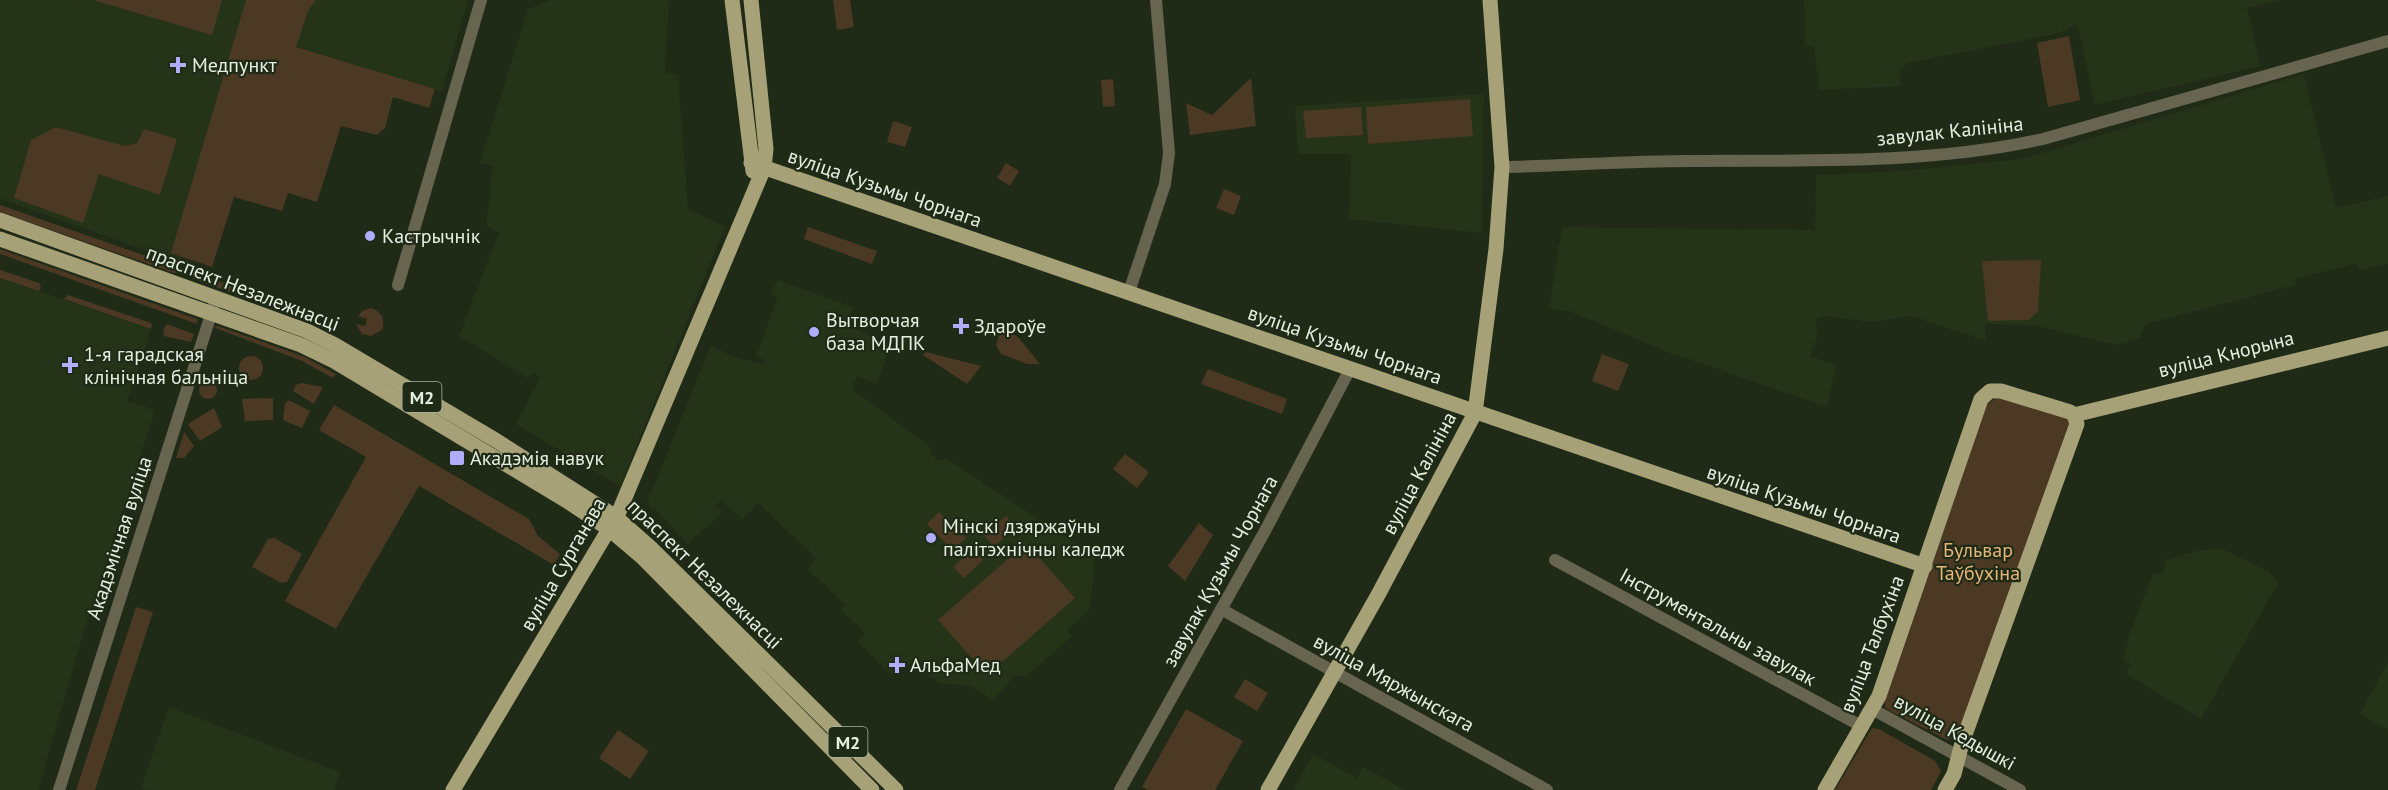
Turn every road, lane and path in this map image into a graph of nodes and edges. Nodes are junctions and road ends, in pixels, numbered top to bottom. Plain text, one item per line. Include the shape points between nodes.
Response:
1 (481, 0) edge
2 (732, 0) edge
3 (751, 0) edge
4 (1156, 0) edge
5 (1490, 0) edge
6 (2388, 41) edge
7 (757, 166) junction
8 (1502, 167) junction
9 (0, 220) edge
10 (0, 239) edge
11 (398, 285) dead end
12 (1129, 292) junction
13 (216, 298) junction
14 (211, 314) junction
15 (2388, 338) edge
16 (1350, 369) junction
17 (1475, 413) junction
18 (2074, 415) junction
19 (612, 523) junction
20 (1556, 560) dead end
21 (1925, 566) junction
22 (1221, 609) junction
23 (1334, 672) junction
24 (1872, 709) junction
25 (1863, 727) junction
26 (1959, 756) junction
27 (59, 790) edge
28 (453, 790) edge
29 (872, 790) edge
30 (896, 790) edge
31 (1120, 790) edge
32 (1268, 790) edge
33 (1547, 790) edge
34 (1825, 790) edge
35 (1945, 790) edge
36 (2020, 790) edge

1 - 11 street
2 - 7 main road
3 - 7 main road, вуліца Сурганава via 766,149
4 - 12 street via 1169,153 1165,184
5 - 8 main road, вуліца Калініна
6 - 8 street, завулак Калініна via 2043,139 1991,149 1809,162 1666,161
7 - 12 main road, вуліца Кузьмы Чорнага
7 - 19 main road, вуліца Сурганава via 756,183
8 - 17 main road, вуліца Калініна
9 - 13 main road, праспект Незалежнасці / М2
10 - 14 main road, праспект Незалежнасці / М2
12 - 16 main road, вуліца Кузьмы Чорнага
13 - 14 street, Акадэмічная вуліца
13 - 19 main road, праспект Незалежнасці / М2 via 335,345 497,441
14 - 19 main road, праспект Незалежнасці / М2 via 301,345 334,361
14 - 27 street, Акадэмічная вуліца
15 - 18 main road, вуліца Кнорына
16 - 17 main road, вуліца Кузьмы Чорнага
16 - 22 street, завулак Кузьмы Чорнага
17 - 21 main road, вуліца Кузьмы Чорнага
17 - 23 main road, вуліца Калініна
18 - 21 main road, вуліца Талбухіна via 2001,391 1983,396
18 - 26 main road via 2077,424
19 - 28 main road, вуліца Сурганава
19 - 29 main road, праспект Незалежнасці / М2
19 - 30 main road, праспект Незалежнасці / М2 via 650,547
20 - 25 street, Інструментальны завулак
21 - 24 main road, вуліца Талбухіна
22 - 23 street, вуліца Мяржынскага
22 - 31 street, завулак Кузьмы Чорнага
23 - 32 main road, вуліца Калініна
23 - 33 street, вуліца Мяржынскага
24 - 25 main road, вуліца Талбухіна
24 - 26 street, вуліца Кедышкі
25 - 34 main road, вуліца Талбухіна
26 - 35 main road
26 - 36 street, вуліца Кедышкі

